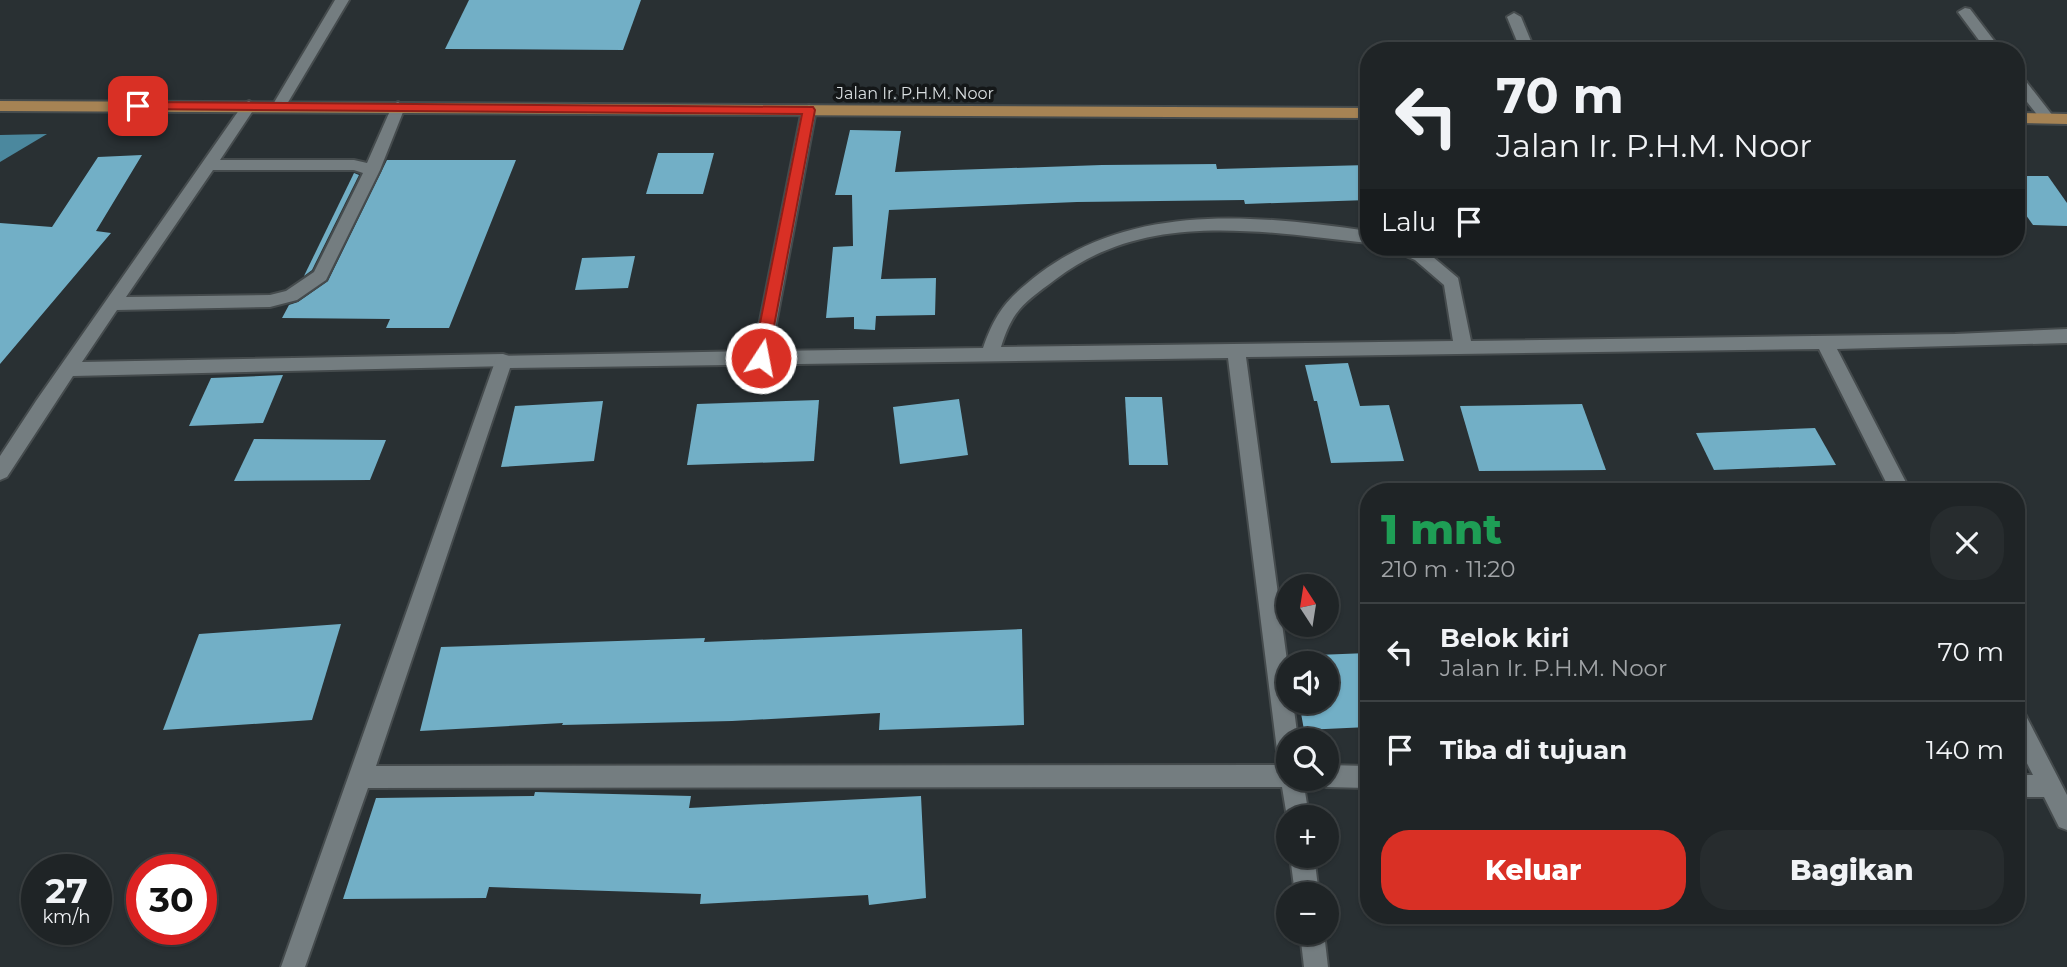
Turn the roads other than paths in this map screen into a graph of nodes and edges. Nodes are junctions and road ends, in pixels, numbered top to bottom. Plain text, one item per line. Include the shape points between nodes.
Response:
1 (342, 0) edge
2 (1965, 12) dead end
3 (1514, 17) dead end
4 (1524, 42) edge
5 (1988, 42) edge
6 (2025, 90) edge
7 (0, 106) edge
8 (249, 106) junction
9 (279, 106) junction
10 (398, 107) junction
11 (809, 110) junction
12 (1360, 113) edge
13 (2025, 118) edge
14 (2048, 119) junction
15 (2067, 119) edge
16 (209, 164) junction
17 (372, 170) junction
18 (1360, 236) edge
19 (1421, 256) edge
20 (113, 304) junction
21 (2067, 336) edge
22 (1825, 343) junction
23 (1463, 348) junction
24 (1236, 351) junction
25 (990, 354) junction
26 (761, 358) junction
27 (503, 361) junction
28 (68, 369) junction
29 (0, 472) edge
30 (1896, 483) edge
31 (1285, 728) edge
32 (2025, 737) edge
33 (1339, 776) edge
34 (361, 777) junction
35 (1276, 777) edge
36 (1360, 777) edge
37 (2025, 786) edge
38 (2050, 786) junction
39 (2067, 819) edge
40 (1313, 945) edge
41 (293, 967) edge
42 (1316, 967) edge

1 - 9 street
2 - 5 street
3 - 4 street
6 - 14 street
7 - 8 main road, Jalan Ir. P.H.M. Noor
8 - 9 main road, Jalan Ir. P.H.M. Noor
8 - 16 street
9 - 10 main road, Jalan Ir. P.H.M. Noor
10 - 11 main road, Jalan Ir. P.H.M. Noor
10 - 17 street
11 - 12 main road, Jalan Ir. P.H.M. Noor
11 - 26 street
13 - 14 main road
14 - 15 main road
16 - 17 street via 354,165
16 - 20 street
17 - 20 street via 320,276 291,296
18 - 25 street via 1210,222 1119,236 1052,269 1005,314
19 - 23 street via 1452,282
20 - 28 street
21 - 22 street
22 - 23 street
22 - 30 street
23 - 24 street
24 - 25 street
24 - 31 street
25 - 26 street
26 - 27 street
27 - 28 street
27 - 34 street
28 - 29 street
32 - 38 street
33 - 36 street
34 - 35 street
34 - 41 street
37 - 38 street
38 - 39 street
40 - 42 street

